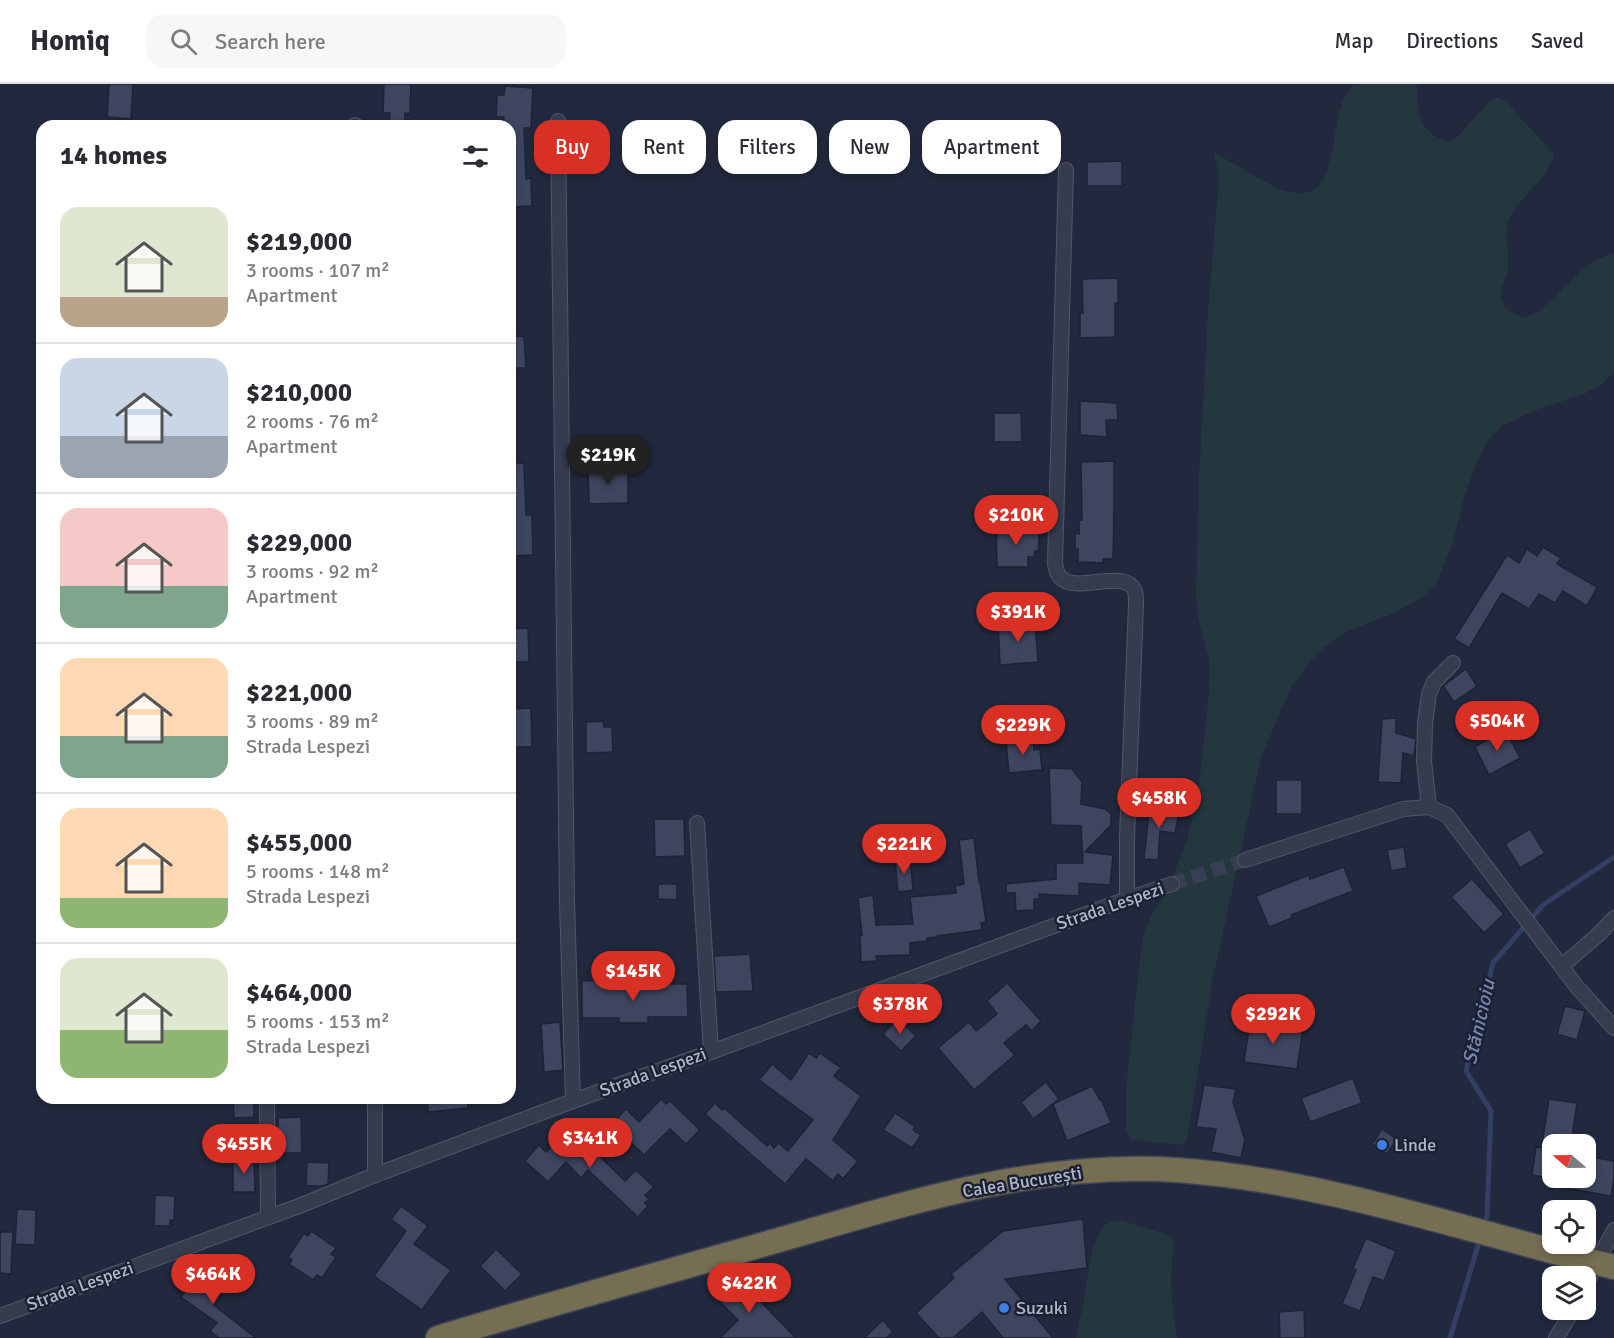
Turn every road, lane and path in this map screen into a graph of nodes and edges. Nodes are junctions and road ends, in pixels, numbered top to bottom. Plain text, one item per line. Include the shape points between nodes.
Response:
1 (1066, 170) dead end
2 (559, 174) edge
3 (1453, 663) dead end
4 (1429, 807) junction
5 (697, 823) dead end
6 (1245, 860) tunnel mouth
7 (1172, 884) tunnel mouth
8 (1127, 898) junction
9 (1614, 918) edge
10 (1562, 966) junction
11 (1614, 1028) edge
12 (711, 1052) junction
13 (573, 1101) junction
14 (267, 1104) edge
15 (375, 1104) edge
16 (375, 1175) junction
17 (268, 1217) junction
18 (1614, 1230) edge
19 (1605, 1265) edge
20 (0, 1318) edge
21 (1568, 1320) edge
22 (438, 1338) edge
23 (1556, 1338) edge

1 - 8 street via 1054,564 1059,576 1068,582 1118,580 1134,590
2 - 13 street
3 - 4 street via 1434,682 1429,694 1424,761
4 - 6 street via 1402,809
4 - 10 street via 1447,815
5 - 12 street
7 - 8 street, Strada Lespezi
8 - 12 street, Strada Lespezi
9 - 10 street
10 - 11 street
12 - 13 street, Strada Lespezi
13 - 16 street, Strada Lespezi
14 - 17 street
15 - 16 street
16 - 17 street, Strada Lespezi
17 - 20 street, Strada Lespezi
18 - 19 street
19 - 22 highway, Calea București via 1358,1200 1228,1175 1114,1169 998,1184 883,1210
21 - 23 street

